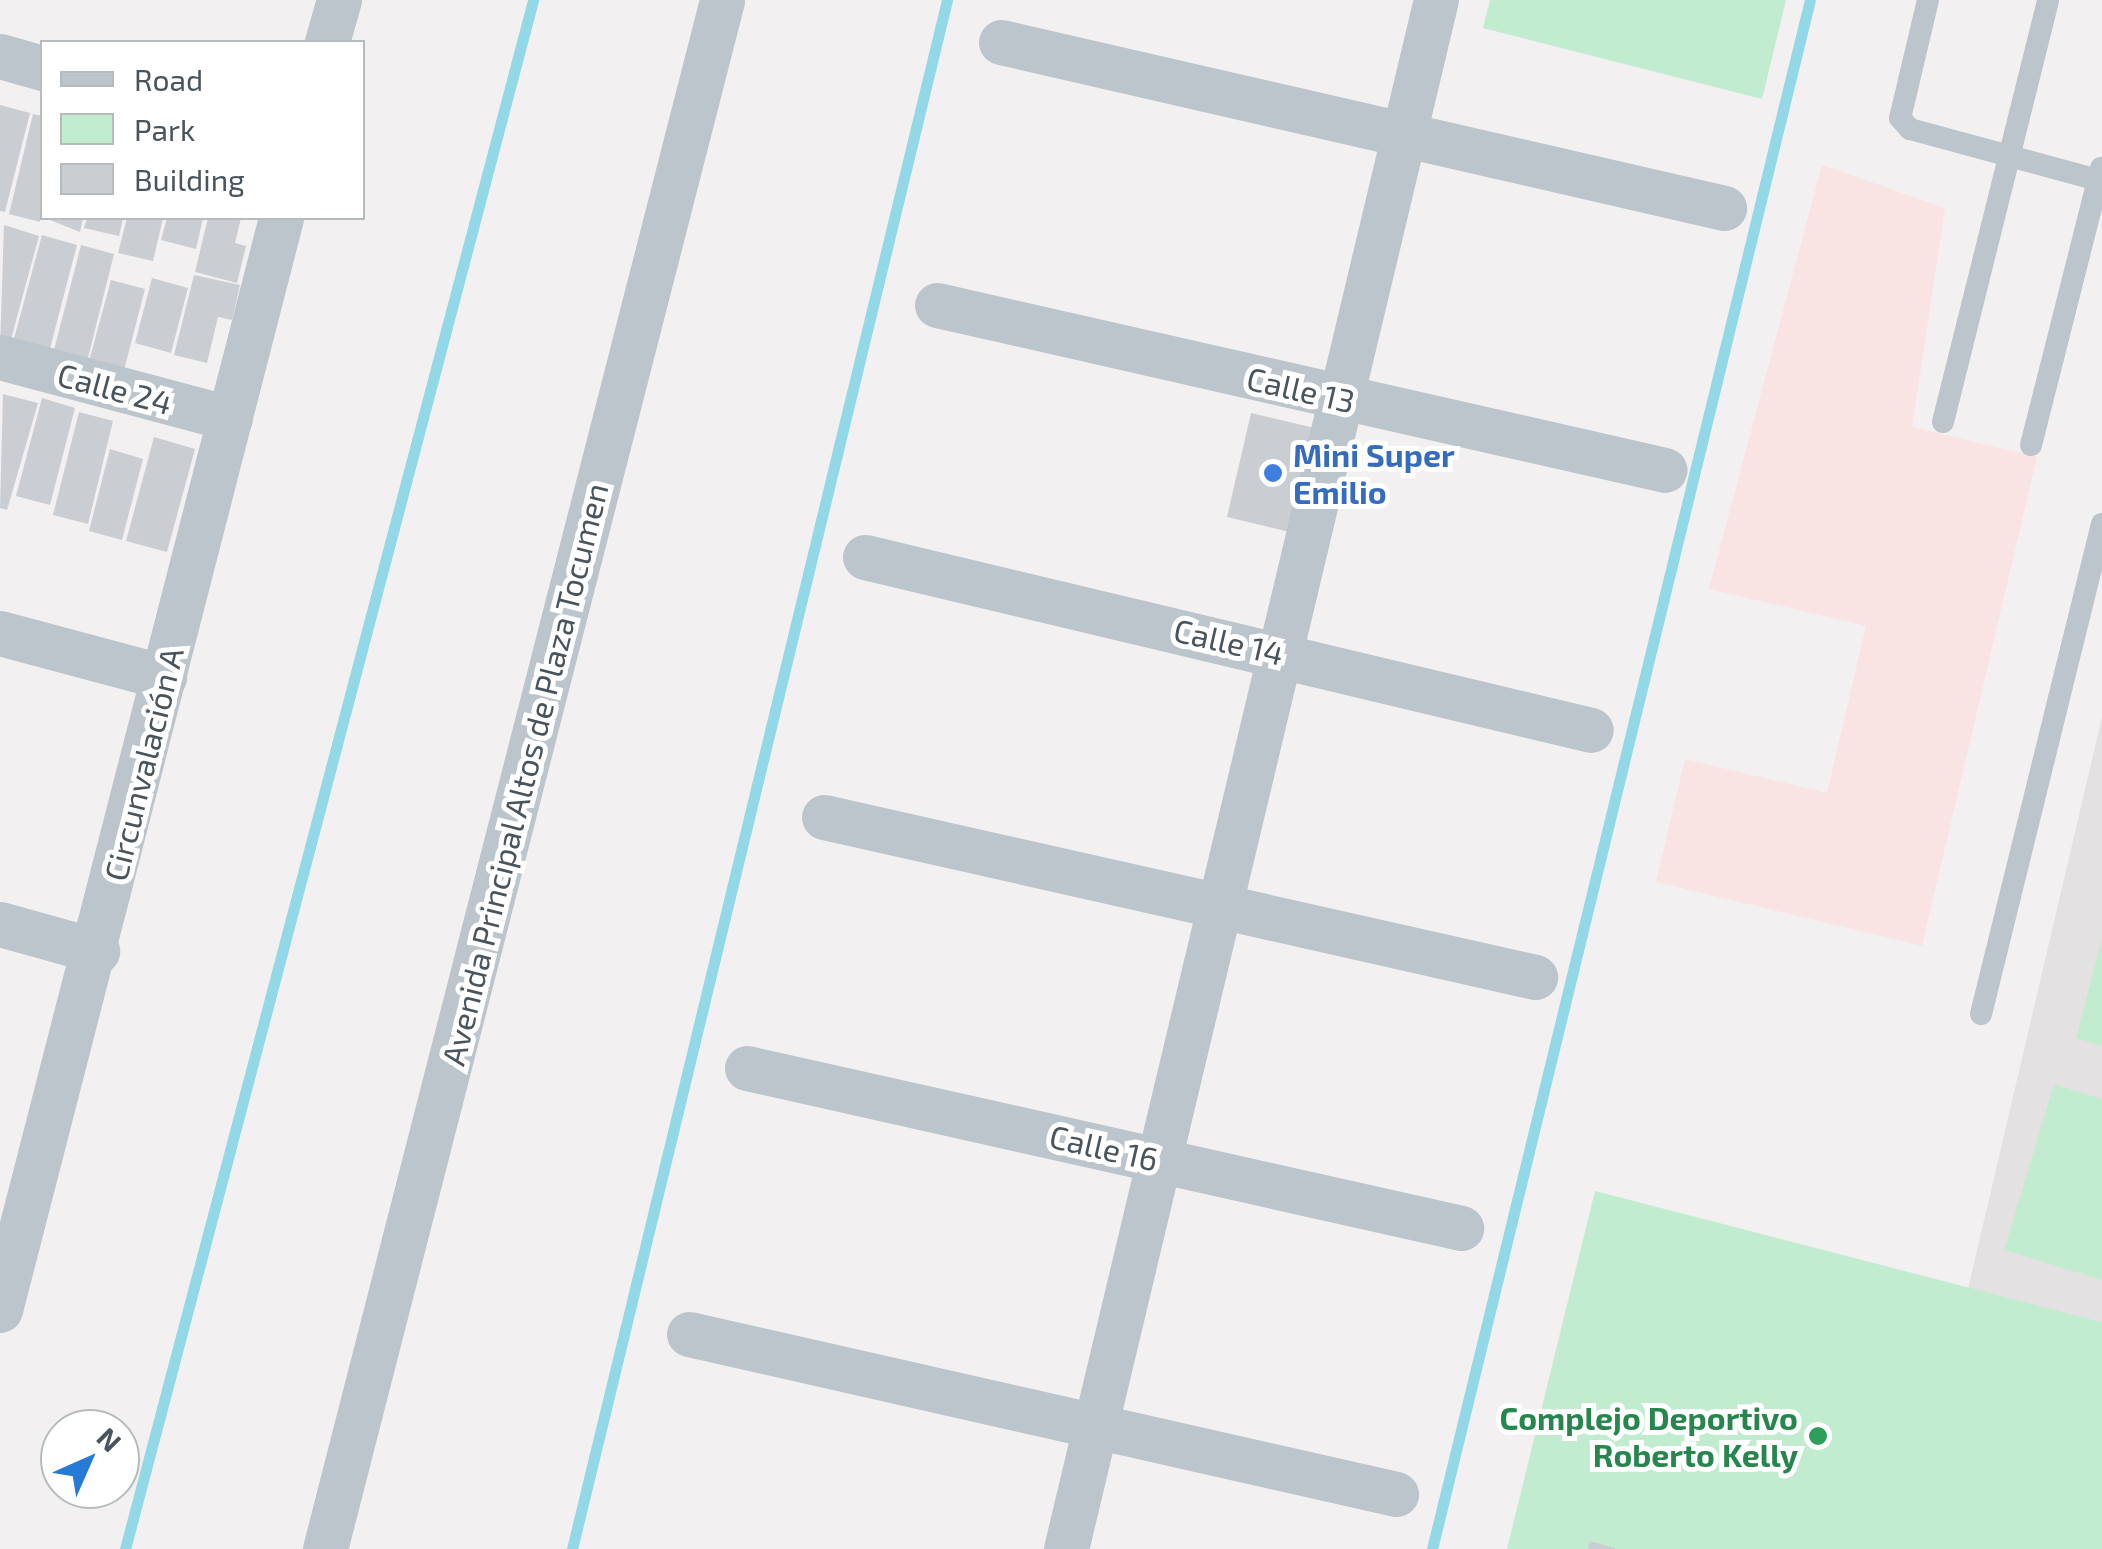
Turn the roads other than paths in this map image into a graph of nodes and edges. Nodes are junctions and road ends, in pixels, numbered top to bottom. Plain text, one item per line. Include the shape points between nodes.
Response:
1 (339, 0) edge
2 (722, 0) edge
3 (1436, 0) edge
4 (1928, 0) edge
5 (2048, 1) edge
6 (328, 40) edge
7 (1001, 42) dead end
8 (0, 56) edge
9 (40, 67) edge
10 (1406, 129) junction
11 (2009, 156) junction
12 (2101, 175) edge
13 (1724, 208) dead end
14 (280, 220) edge
15 (937, 305) dead end
16 (0, 358) edge
17 (1341, 398) junction
18 (230, 418) junction
19 (1943, 422) dead end
20 (2032, 445) dead end
21 (1665, 470) dead end
22 (2102, 524) edge
23 (865, 557) dead end
24 (0, 634) edge
25 (1282, 652) junction
26 (164, 676) junction
27 (1590, 730) dead end
28 (824, 818) dead end
29 (1219, 904) junction
30 (0, 924) edge
31 (98, 951) junction
32 (1535, 978) dead end
33 (1981, 1014) dead end
34 (747, 1068) dead end
35 (1158, 1160) junction
36 (12, 1217) edge
37 (1461, 1228) dead end
38 (0, 1310) edge
39 (689, 1334) dead end
40 (1094, 1430) junction
41 (1396, 1494) dead end
42 (326, 1549) edge
43 (1066, 1549) edge

1 - 6 street
2 - 42 street, Avenida Principal Altos de Plaza Tocumen
3 - 10 street
4 - 11 lane via 1900,118
5 - 11 lane
7 - 10 street
8 - 9 street
10 - 13 street
10 - 17 street
11 - 12 lane
11 - 19 lane
12 - 20 lane
14 - 18 street, Circunvalación A
15 - 17 street, Calle 13
16 - 18 street, Calle 24
17 - 21 street, Calle 13
17 - 25 street
18 - 26 street, Circunvalación A
22 - 33 lane
23 - 25 street, Calle 14
24 - 26 street
25 - 27 street, Calle 14
25 - 29 street
26 - 31 street, Circunvalación A
28 - 29 street
29 - 32 street
29 - 35 street
30 - 31 street
31 - 36 street, Circunvalación A
34 - 35 street, Calle 16
35 - 37 street, Calle 16
35 - 40 street
36 - 38 street, Circunvalación A
39 - 40 street
40 - 41 street
40 - 43 street

